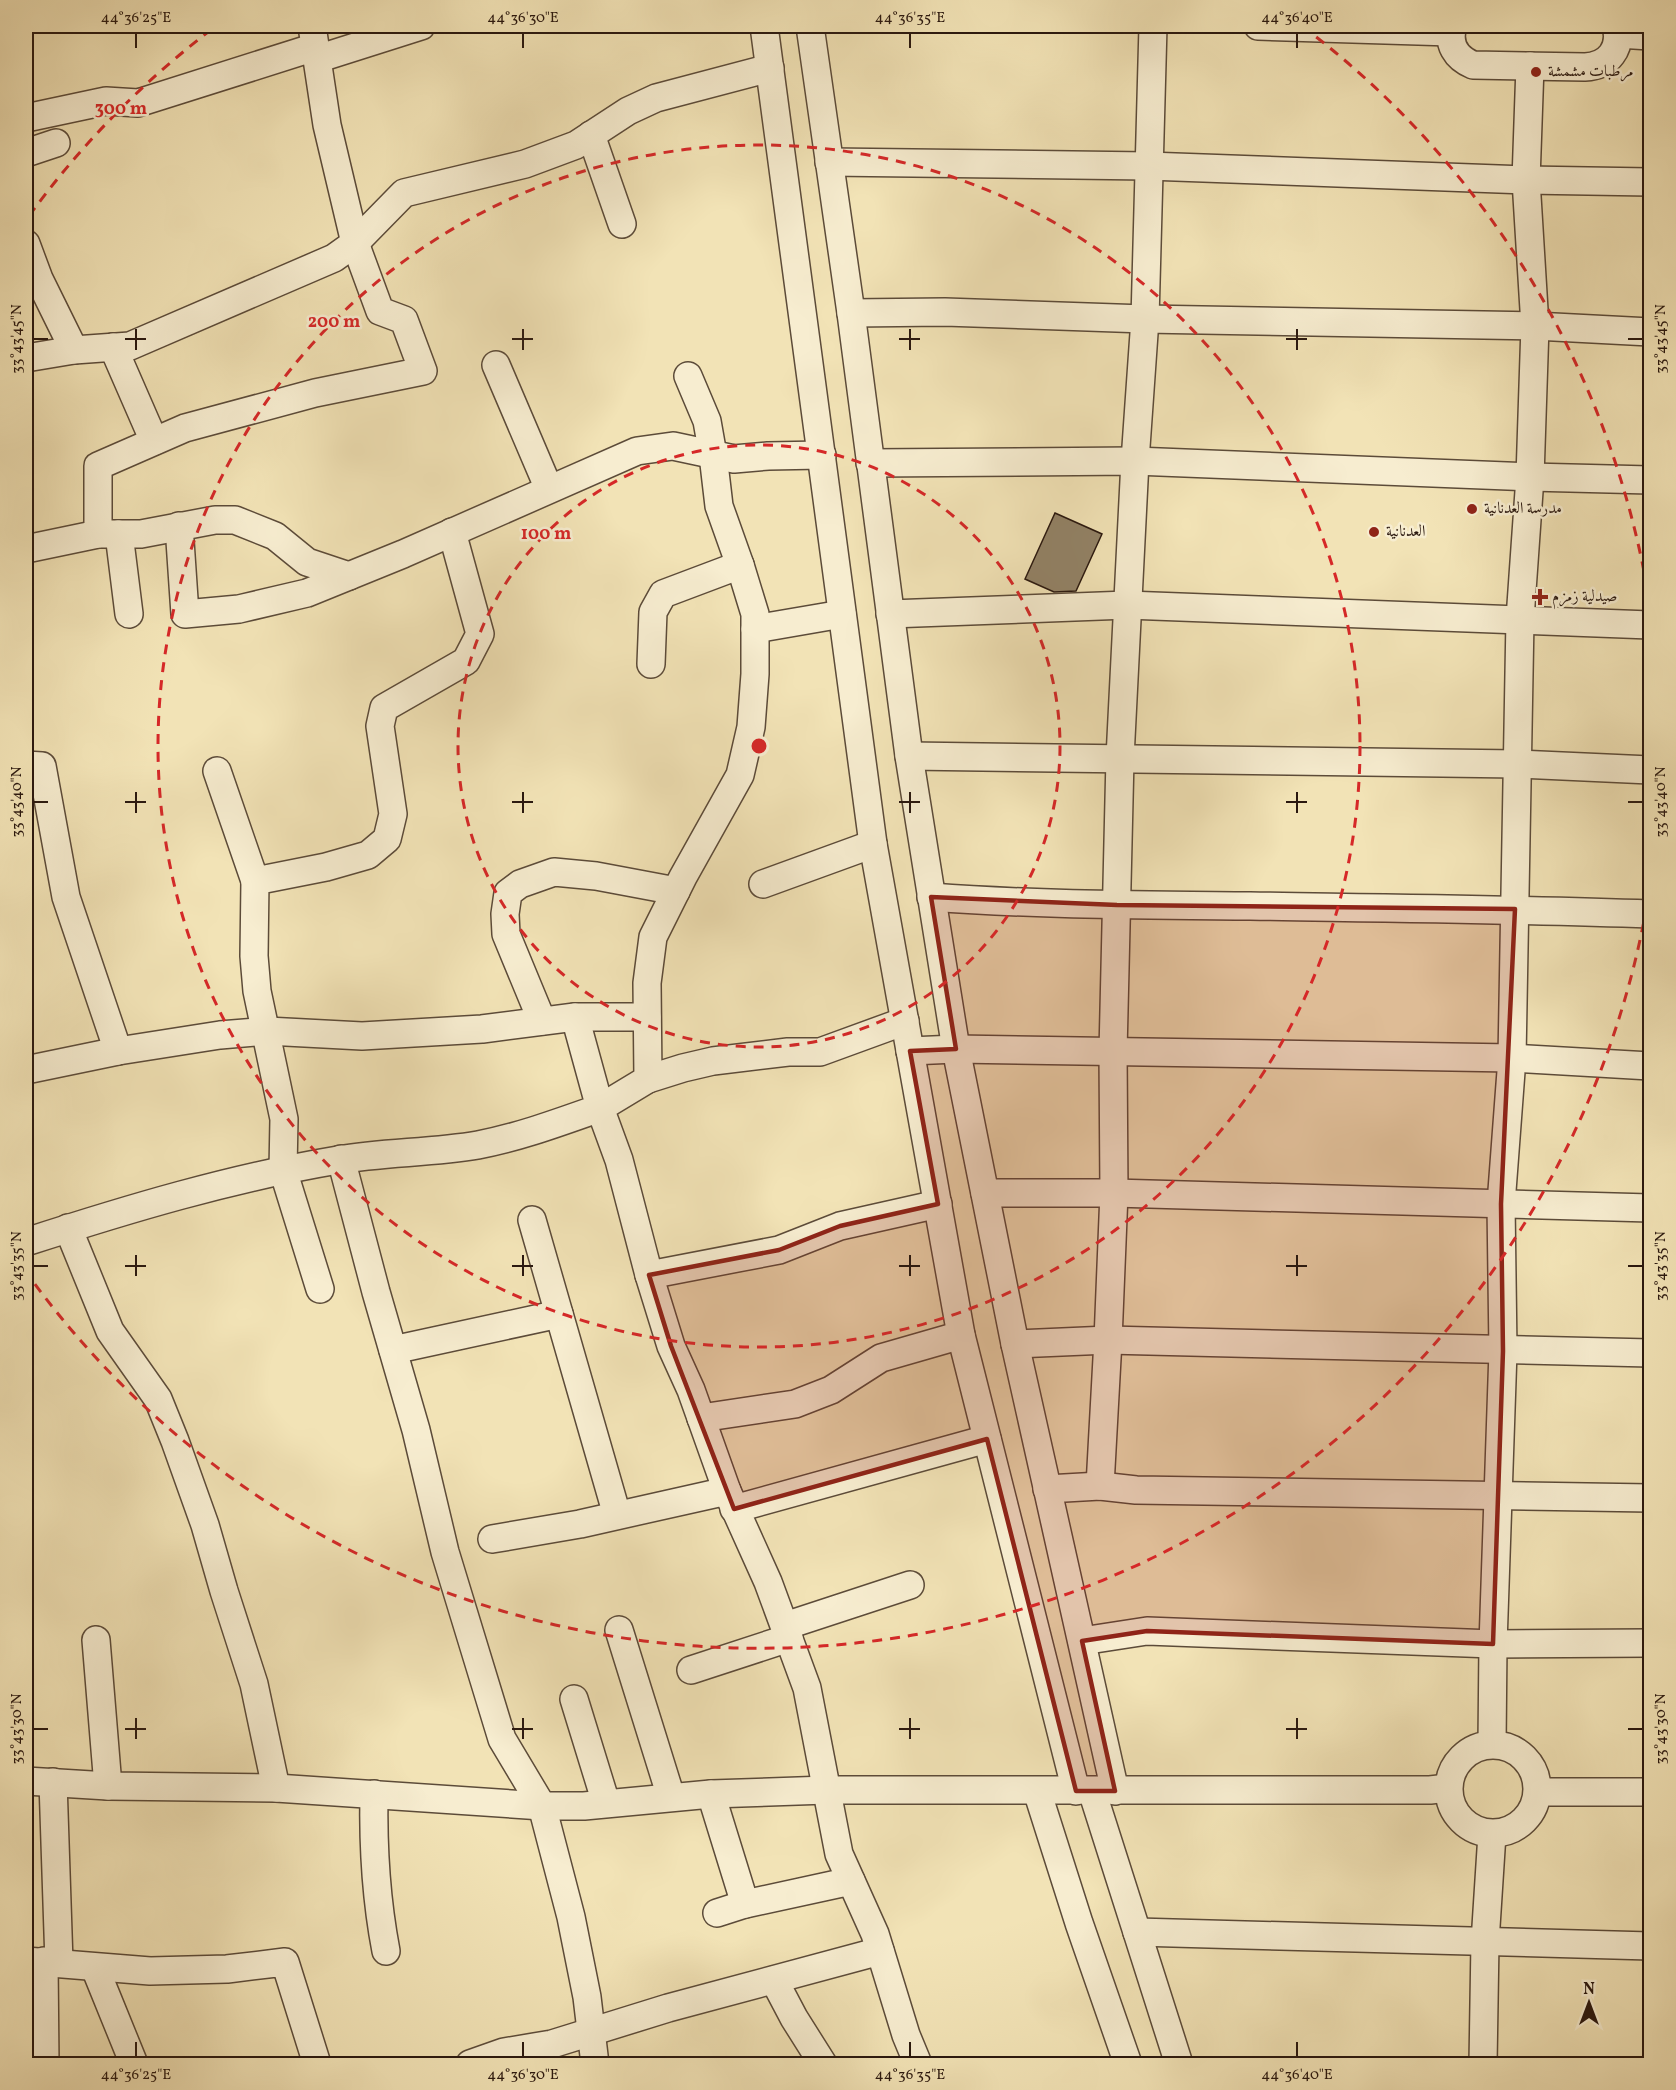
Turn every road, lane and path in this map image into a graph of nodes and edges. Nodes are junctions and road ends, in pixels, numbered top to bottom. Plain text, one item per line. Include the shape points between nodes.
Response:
1 (421, 26) edge
2 (764, 26) edge
3 (810, 26) edge
4 (1153, 26) edge
5 (1258, 26) edge
6 (1452, 29) edge
7 (1617, 29) edge
8 (1650, 36) edge
9 (315, 44) edge
10 (1530, 66) junction
11 (770, 68) junction
12 (26, 118) edge
13 (591, 135) junction
14 (56, 143) dead end
15 (26, 153) edge
16 (830, 162) junction
17 (1148, 166) junction
18 (1526, 180) junction
19 (1650, 182) edge
20 (622, 224) dead end
21 (355, 243) junction
22 (26, 244) edge
23 (851, 313) junction
24 (1145, 319) junction
25 (1535, 326) junction
26 (1650, 332) edge
27 (113, 347) junction
28 (74, 350) junction
29 (26, 358) edge
30 (496, 365) dead end
31 (688, 376) dead end
32 (154, 441) junction
33 (713, 455) junction
34 (822, 455) junction
35 (1135, 461) junction
36 (870, 464) junction
37 (1530, 477) junction
38 (1650, 480) edge
39 (549, 489) junction
40 (179, 526) junction
41 (452, 532) junction
42 (109, 534) junction
43 (26, 549) edge
44 (740, 565) junction
45 (349, 576) junction
46 (1127, 605) junction
47 (129, 614) dead end
48 (842, 614) junction
49 (890, 614) junction
50 (1520, 619) junction
51 (1650, 625) edge
52 (755, 629) junction
53 (651, 664) dead end
54 (909, 756) junction
55 (1120, 758) junction
56 (1518, 764) junction
57 (26, 765) edge
58 (1650, 770) edge
59 (218, 771) dead end
60 (873, 844) junction
61 (255, 881) junction
62 (763, 884) dead end
63 (676, 891) junction
64 (931, 897) junction
65 (1117, 905) junction
66 (1515, 909) junction
67 (1650, 914) edge
68 (575, 1017) junction
69 (647, 1017) junction
70 (542, 1021) junction
71 (905, 1021) junction
72 (267, 1031) junction
73 (956, 1049) junction
74 (118, 1051) junction
75 (910, 1052) junction
76 (1113, 1052) junction
77 (1512, 1058) junction
78 (1650, 1066) edge
79 (26, 1070) edge
80 (648, 1080) junction
81 (600, 1107) junction
82 (341, 1159) junction
83 (284, 1170) junction
84 (985, 1193) junction
85 (1114, 1193) junction
86 (938, 1204) junction
87 (1501, 1204) junction
88 (1650, 1208) edge
89 (532, 1220) dead end
90 (68, 1228) junction
91 (26, 1242) edge
92 (649, 1275) junction
93 (320, 1289) dead end
94 (559, 1314) junction
95 (961, 1335) junction
96 (1108, 1340) junction
97 (1015, 1344) junction
98 (393, 1350) junction
99 (1503, 1351) junction
100 (1650, 1353) edge
101 (701, 1418) junction
102 (987, 1439) junction
103 (1100, 1486) junction
104 (1047, 1489) junction
105 (1498, 1494) junction
106 (1650, 1498) edge
107 (730, 1500) junction
108 (617, 1515) junction
109 (492, 1539) dead end
110 (910, 1586) dead end
111 (619, 1630) dead end
112 (787, 1632) junction
113 (96, 1641) dead end
114 (1082, 1641) junction
115 (1650, 1643) edge
116 (1493, 1644) junction
117 (691, 1670) dead end
118 (574, 1699) dead end
119 (1492, 1744) junction
120 (26, 1781) edge
121 (53, 1782) junction
122 (108, 1786) junction
123 (276, 1788) junction
124 (1448, 1788) junction
125 (827, 1790) junction
126 (1037, 1791) junction
127 (1094, 1791) junction
128 (1538, 1792) junction
129 (1650, 1792) edge
130 (374, 1794) junction
131 (711, 1794) junction
132 (671, 1797) junction
133 (606, 1803) junction
134 (542, 1806) junction
135 (1492, 1834) junction
136 (851, 1881) junction
137 (745, 1904) junction
138 (717, 1913) dead end
139 (1137, 1932) junction
140 (1485, 1942) junction
141 (1650, 1946) edge
142 (386, 1951) dead end
143 (880, 1951) junction
144 (43, 1962) edge
145 (95, 1968) junction
146 (774, 1980) junction
147 (592, 2031) junction
148 (45, 2064) edge
149 (134, 2064) edge
150 (316, 2064) edge
151 (470, 2064) edge
152 (595, 2064) edge
153 (823, 2064) edge
154 (918, 2064) edge
155 (1128, 2064) edge
156 (1179, 2064) edge
157 (1483, 2064) edge

1 - 9 street
2 - 11 street
3 - 16 street
4 - 17 street
5 - 6 street
6 - 10 street via 1454,49 1465,62
7 - 8 street
7 - 10 street via 1615,51 1603,63 1585,67
9 - 12 street via 138,103 106,101
9 - 21 street via 327,125
10 - 18 street
11 - 13 street via 656,98
11 - 34 street
13 - 20 street
13 - 21 street via 576,145 525,164 404,193
14 - 15 street
16 - 17 street
16 - 23 street
17 - 18 street
17 - 24 street
18 - 19 street
18 - 25 street
21 - 27 street via 334,258 130,346
21 - 32 street via 380,311 404,320 423,371 315,393 185,428
22 - 28 street
23 - 24 street
23 - 36 street
24 - 25 street
24 - 35 street
25 - 26 street
25 - 37 street
27 - 28 street
27 - 32 street
28 - 29 street
30 - 39 street
31 - 33 street via 706,421
32 - 42 street via 98,466
33 - 34 street via 734,459
33 - 39 street via 673,446 637,451
33 - 44 street via 718,506
34 - 48 street
35 - 36 street
35 - 37 street
35 - 46 street
36 - 49 street
37 - 38 street
37 - 50 street
39 - 41 street
40 - 42 street via 141,534
40 - 45 street via 235,520 274,536 307,562
40 - 45 street via 185,614 239,609 308,593
41 - 45 street
41 - 61 street via 480,634 466,661 384,708 380,726 393,814 387,839 368,855
42 - 43 street
42 - 47 street
44 - 52 street via 755,614
44 - 53 street via 663,594 653,612
46 - 49 street
46 - 50 street
46 - 55 street
48 - 52 street
48 - 60 street
49 - 54 street
50 - 51 street
50 - 56 street
52 - 63 street via 751,727 740,775
54 - 55 street
54 - 64 street
55 - 56 street
55 - 65 street
56 - 58 street
56 - 66 street
57 - 74 street via 42,766 66,897
59 - 61 street
60 - 62 street
60 - 71 street
61 - 72 street via 254,956 257,992
63 - 69 street via 653,937
63 - 70 street via 554,872 520,884 508,893 506,934
64 - 65 street
64 - 73 street
65 - 66 street
65 - 76 street
66 - 67 street
66 - 77 street
68 - 69 street
68 - 70 street
68 - 81 street
69 - 80 street
70 - 72 street via 362,1036
71 - 75 street
71 - 80 street via 820,1052 713,1062
72 - 74 street
72 - 83 street via 284,1119
73 - 75 street
73 - 76 street
73 - 84 street
74 - 79 street
75 - 86 street
76 - 77 street
76 - 85 street
77 - 78 street
77 - 87 street
80 - 81 street
81 - 82 street via 521,1135 477,1145
81 - 92 street via 619,1160
82 - 83 street
82 - 98 street
83 - 90 street
83 - 93 street
84 - 85 street
84 - 97 street
85 - 87 street
85 - 96 street
86 - 92 street via 840,1226 779,1250
86 - 95 street
87 - 88 street
87 - 99 street
89 - 94 street
90 - 91 street
90 - 123 street via 110,1331 158,1399 175,1441 254,1683
92 - 101 street via 671,1346
94 - 98 street
94 - 108 street
95 - 101 street via 881,1358 831,1390 795,1404
95 - 102 street
96 - 97 street
96 - 99 street
96 - 103 street
97 - 104 street
98 - 134 street via 445,1552 502,1739
99 - 100 street
99 - 105 street
101 - 107 street
102 - 107 street
102 - 127 street
103 - 104 street
103 - 105 street via 1136,1490
104 - 114 street
105 - 106 street
105 - 116 street
107 - 108 street
107 - 112 street
108 - 109 street
110 - 112 street
111 - 132 street
112 - 117 street
112 - 125 street via 807,1688
113 - 122 street
114 - 116 street via 1147,1632
114 - 127 street
115 - 116 street
116 - 119 street
118 - 133 street
119 - 124 street via 1463,1756
119 - 128 street via 1512,1749 1527,1759 1536,1774
120 - 121 street
121 - 122 street
121 - 144 street
122 - 123 street
123 - 130 street
124 - 127 street
124 - 135 street via 1451,1805 1460,1820 1474,1830
125 - 126 street
125 - 131 street
125 - 136 street via 839,1854
126 - 127 street
126 - 155 street
127 - 139 street
128 - 129 street
128 - 135 street via 1534,1809 1524,1823 1509,1832
130 - 134 street
130 - 142 street via 374,1838
131 - 132 street
131 - 137 street
132 - 133 street
133 - 134 street
134 - 147 street via 571,1917
135 - 140 street
136 - 137 street
136 - 143 street
137 - 138 street
139 - 140 street
139 - 156 street
140 - 141 street
140 - 157 street
143 - 146 street
143 - 154 street
144 - 145 street
144 - 148 street
145 - 149 street
145 - 150 street via 227,1969 285,1962
146 - 147 street
146 - 153 street
147 - 151 street
147 - 152 street

